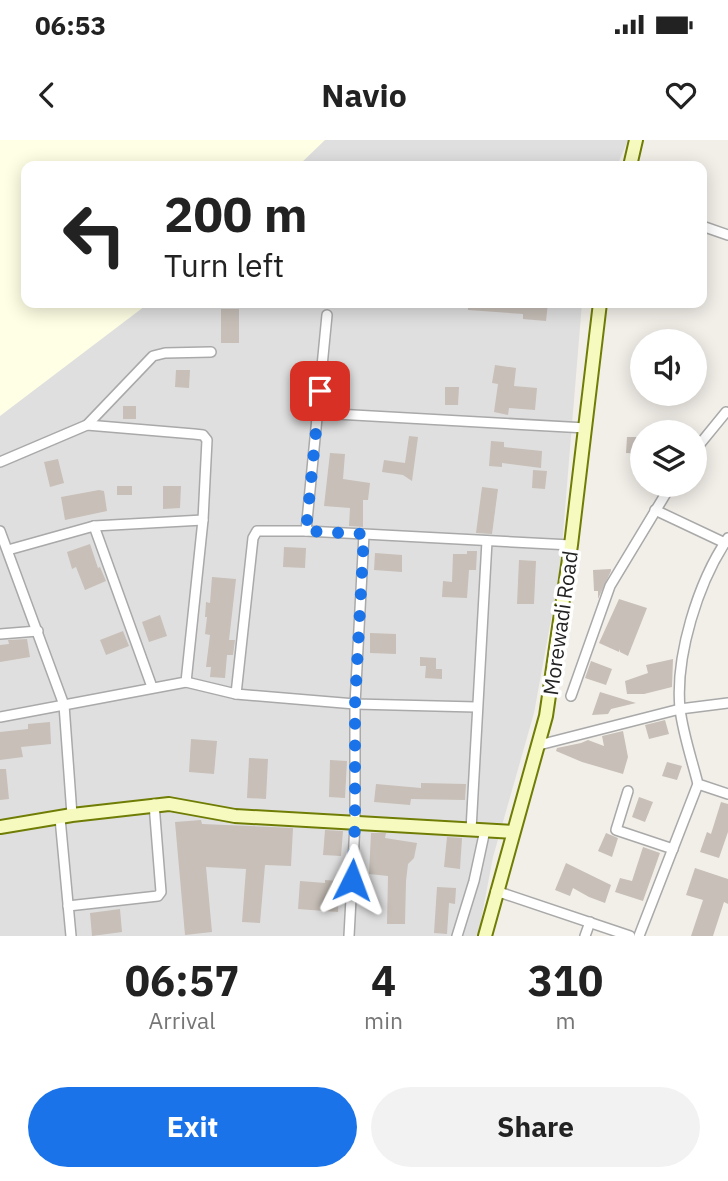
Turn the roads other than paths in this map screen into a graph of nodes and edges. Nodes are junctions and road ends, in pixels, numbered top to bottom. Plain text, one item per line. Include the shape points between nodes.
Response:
1 (636, 140) edge
2 (631, 161) edge
3 (707, 228) edge
4 (728, 235) edge
5 (599, 308) edge
6 (327, 315) dead end
7 (211, 352) dead end
8 (726, 412) edge
9 (318, 413) junction
10 (87, 425) junction
11 (586, 428) junction
12 (707, 435) edge
13 (0, 462) edge
14 (663, 497) edge
15 (655, 510) junction
16 (203, 520) junction
17 (94, 526) junction
18 (0, 531) edge
19 (306, 531) junction
20 (364, 534) junction
21 (727, 540) edge
22 (487, 541) junction
23 (571, 545) junction
24 (8, 550) junction
25 (38, 631) junction
26 (0, 634) edge
27 (186, 682) junction
28 (152, 687) junction
29 (236, 694) junction
30 (571, 696) dead end
31 (728, 703) edge
32 (355, 704) junction
33 (64, 705) junction
34 (476, 707) junction
35 (680, 709) junction
36 (0, 717) edge
37 (539, 745) junction
38 (698, 784) junction
39 (628, 791) dead end
40 (728, 794) edge
41 (154, 804) junction
42 (66, 817) junction
43 (355, 824) junction
44 (0, 827) edge
45 (471, 830) junction
46 (485, 830) junction
47 (513, 832) junction
48 (673, 849) junction
49 (496, 891) junction
50 (68, 906) junction
51 (590, 922) junction
52 (71, 936) edge
53 (349, 936) edge
54 (457, 936) edge
55 (485, 936) edge
56 (585, 936) edge
57 (630, 936) edge
58 (639, 936) edge

1 - 2 main road
3 - 4 street
5 - 11 main road, Morewadi Road
6 - 9 street
7 - 10 street via 153,356
8 - 12 street
9 - 11 street
9 - 19 street
10 - 13 street
10 - 16 street via 203,435 207,439
11 - 23 main road, Morewadi Road
14 - 15 street
15 - 21 street
15 - 30 street via 610,586
16 - 17 street
16 - 27 street
17 - 24 street
17 - 28 street
18 - 24 street
19 - 20 street
19 - 29 street via 257,531 253,538
20 - 22 street
20 - 32 street
21 - 35 street via 687,631
22 - 23 street
22 - 34 street
23 - 37 main road, Morewadi Road
24 - 25 street
25 - 26 street
25 - 33 street
27 - 28 street
27 - 29 street
28 - 33 street
29 - 32 street
31 - 35 street
32 - 34 street
32 - 43 street
33 - 36 street
33 - 42 street
34 - 45 street
35 - 37 street
35 - 38 street
37 - 47 main road, Morewadi Road
38 - 40 street
38 - 48 street
39 - 48 street via 616,830
41 - 42 main road
41 - 43 main road via 235,816
41 - 50 street via 158,896
42 - 44 main road
42 - 50 street
43 - 45 main road
43 - 53 street
45 - 46 main road
46 - 47 main road
46 - 54 street
47 - 49 main road, Morewadi Road
48 - 58 street
49 - 51 street
49 - 55 main road, Morewadi Road
50 - 52 street
51 - 56 street
51 - 57 street

